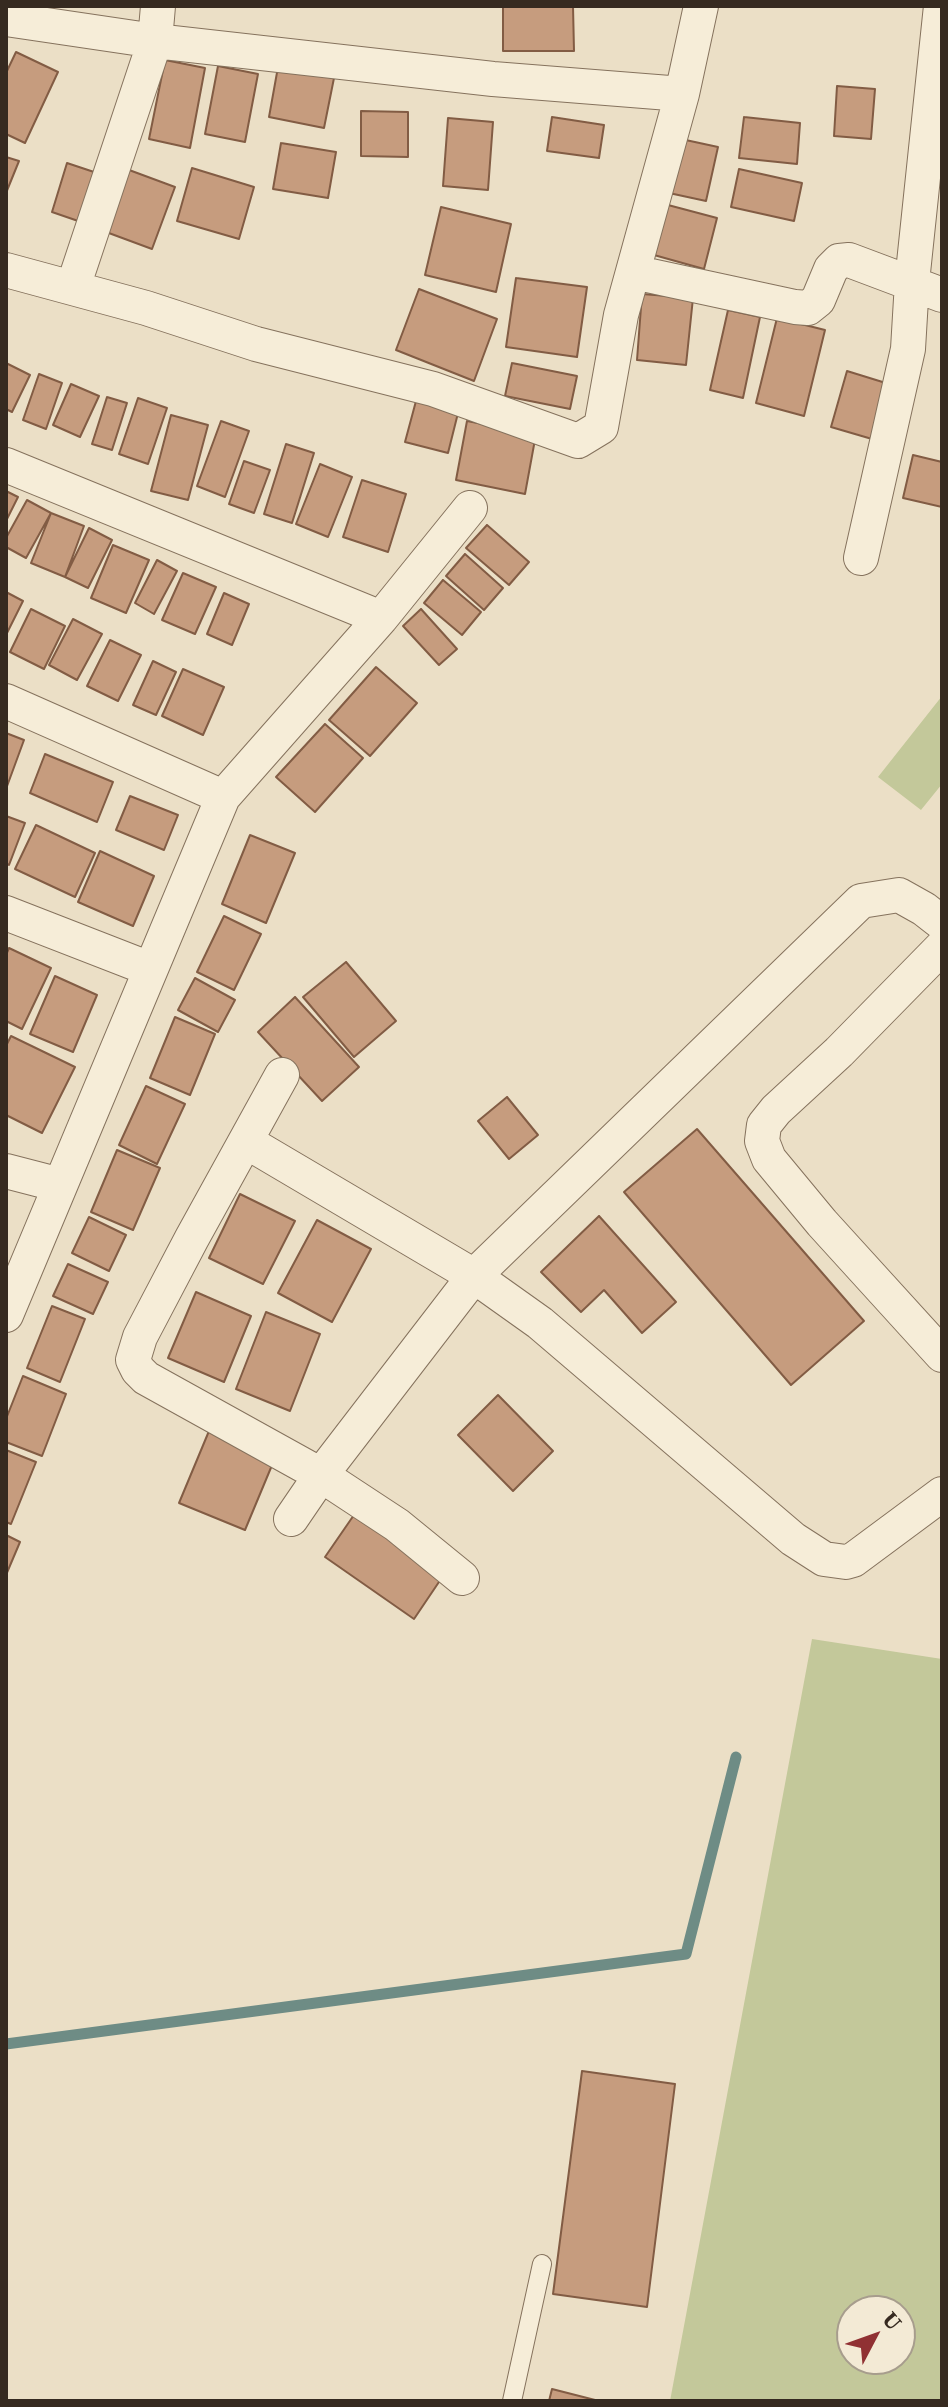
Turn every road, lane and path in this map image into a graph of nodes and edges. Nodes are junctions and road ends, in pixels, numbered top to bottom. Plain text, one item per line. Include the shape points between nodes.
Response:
1 (158, 6) edge
2 (701, 6) edge
3 (941, 6) edge
4 (6, 19) edge
5 (155, 41) junction
6 (682, 94) junction
7 (6, 270) edge
8 (633, 272) junction
9 (73, 287) junction
10 (927, 289) edge
11 (6, 465) edge
12 (470, 508) dead end
13 (861, 558) dead end
14 (381, 618) junction
15 (6, 701) edge
16 (223, 797) junction
17 (6, 913) edge
18 (942, 923) edge
19 (942, 947) edge
20 (150, 969) junction
21 (282, 1075) dead end
22 (247, 1142) junction
23 (6, 1171) edge
24 (60, 1185) junction
25 (474, 1276) junction
26 (6, 1315) edge
27 (942, 1355) edge
28 (321, 1475) junction
29 (942, 1494) edge
30 (291, 1519) dead end
31 (462, 1578) dead end
32 (542, 2264) dead end
33 (512, 2401) edge

1 - 5 street
2 - 6 street
3 - 10 street
4 - 5 street
5 - 6 street
5 - 9 street
6 - 8 street
7 - 9 street
8 - 9 street via 601,427 578,441 433,389 256,344
8 - 10 street via 808,308 839,261
10 - 13 street via 908,349
11 - 14 street
12 - 14 street
14 - 16 street
15 - 16 street
16 - 20 street
17 - 20 street
18 - 25 street via 899,895 861,901
19 - 27 street via 776,1110 764,1125 762,1141 769,1159 822,1223
20 - 24 street
21 - 22 street
22 - 25 street
22 - 28 street via 184,1252 133,1360 146,1378
23 - 24 street
24 - 26 street
25 - 28 street
25 - 29 street via 540,1323 793,1539 824,1559 853,1560
28 - 30 street
28 - 31 street via 397,1525
32 - 33 lane

